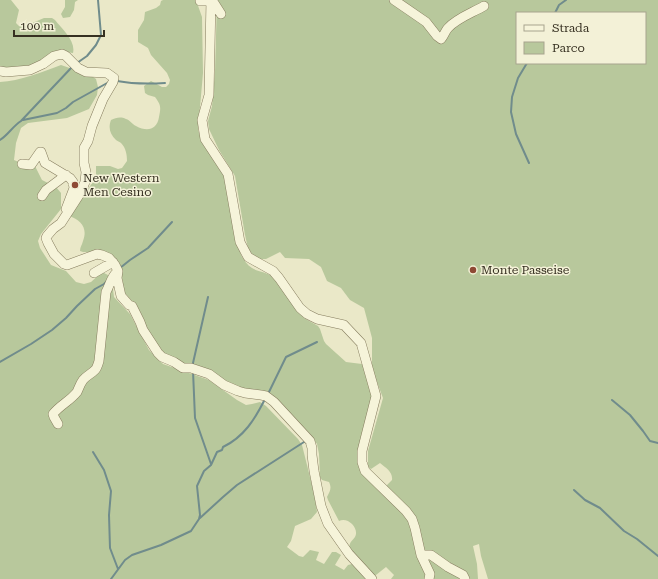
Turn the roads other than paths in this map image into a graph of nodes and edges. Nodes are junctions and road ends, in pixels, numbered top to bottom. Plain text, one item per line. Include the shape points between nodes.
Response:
1 (394, 0) edge
2 (200, 1) edge
3 (211, 1) edge
4 (484, 6) dead end
5 (221, 14) dead end
6 (0, 71) edge
7 (22, 164) dead end
8 (66, 175) junction
9 (42, 196) dead end
10 (66, 214) junction
11 (113, 262) junction
12 (118, 272) junction
13 (94, 273) dead end
14 (58, 424) dead end
15 (420, 555) junction
16 (372, 579) edge
17 (429, 579) edge
18 (465, 579) edge

1 - 4 street via 426,22 441,39 447,29 456,22
2 - 3 street
3 - 5 street
3 - 15 street via 209,95 202,120 205,139 228,174 240,242 248,258 273,270 307,314 344,325 361,343 376,396 362,451 362,462 365,471 412,519
6 - 10 street via 30,70 62,54 86,72 107,73 114,78 84,148 85,182
7 - 8 street via 31,165 41,152 45,163
8 - 9 street
8 - 10 street via 73,182 74,188
10 - 11 street via 46,238 59,260 67,265 97,254
11 - 12 street
11 - 13 street
12 - 14 street via 113,276 106,292 97,367 82,381 68,401 53,414
12 - 16 street via 121,296 132,306 143,330 162,357 183,368 209,374 238,391 266,396 310,441 321,506 328,524 349,554
15 - 17 street via 430,574
15 - 18 street via 431,555 463,575

